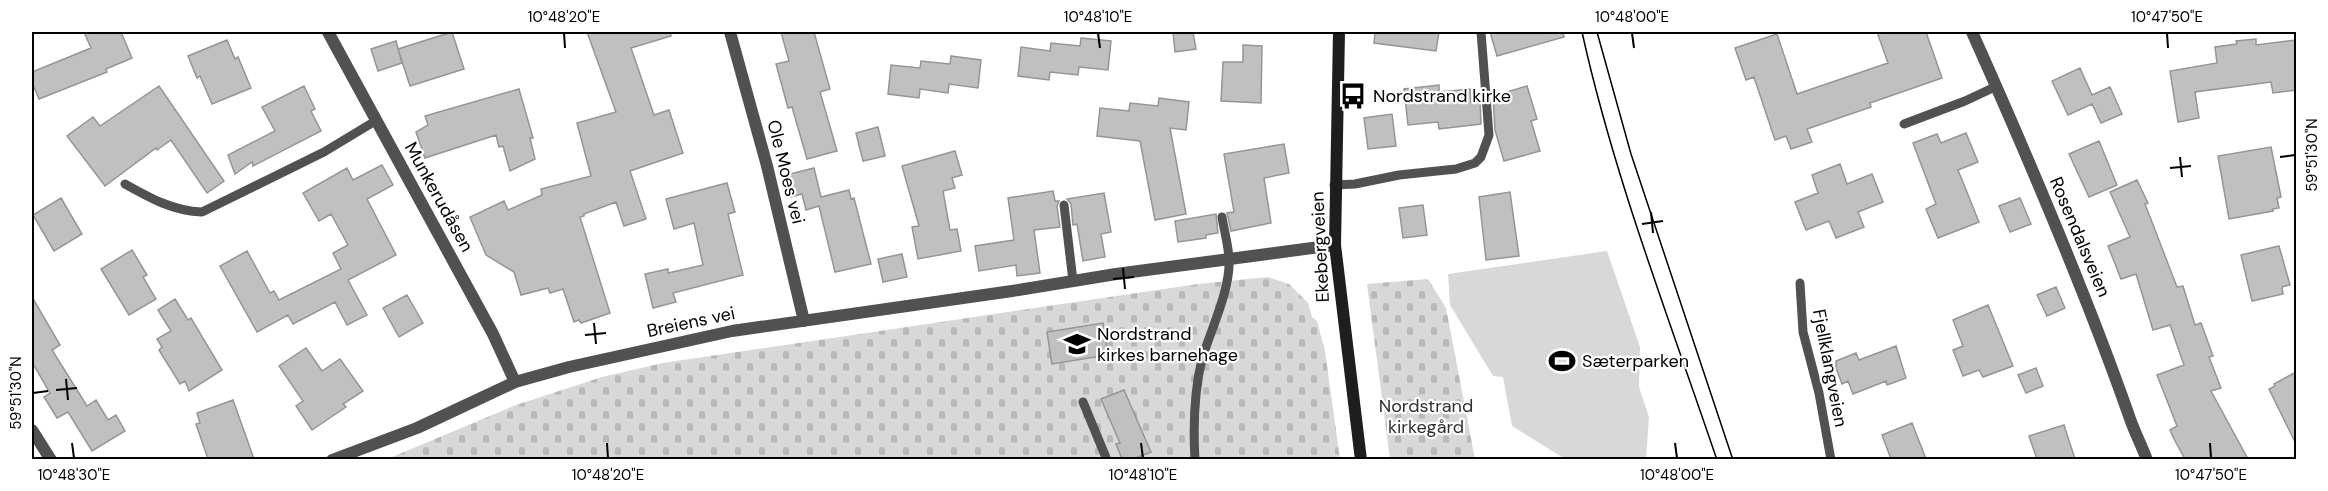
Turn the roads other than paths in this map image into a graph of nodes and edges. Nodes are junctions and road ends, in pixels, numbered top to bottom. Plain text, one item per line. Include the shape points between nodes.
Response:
1 (328, 32) edge
2 (730, 32) edge
3 (1339, 32) edge
4 (1480, 32) edge
5 (1972, 32) edge
6 (1997, 86) junction
7 (376, 120) junction
8 (1904, 124) dead end
9 (125, 184) dead end
10 (1334, 185) junction
11 (1064, 205) dead end
12 (1222, 217) dead end
13 (1335, 245) junction
14 (1229, 259) junction
15 (1073, 281) junction
16 (1800, 283) dead end
17 (804, 321) junction
18 (515, 382) junction
19 (1083, 402) dead end
20 (32, 430) edge
21 (51, 459) edge
22 (332, 459) edge
23 (1107, 459) edge
24 (1195, 459) edge
25 (1361, 459) edge
26 (1831, 459) edge
27 (2147, 459) edge

1 - 7 street, Munkerudåsen
2 - 17 street, Ole Moes vei
3 - 10 main road, Ekebergveien
4 - 10 lane via 1489,135 1481,157 1456,169
5 - 6 street, Rosendalsveien
6 - 8 lane
6 - 27 street, Rosendalsveien via 2091,310
7 - 9 lane via 324,152 202,212 184,212
7 - 18 street, Munkerudåsen via 493,334
10 - 13 main road, Ekebergveien
11 - 15 lane
12 - 14 lane
13 - 14 street, Breiens vei
13 - 25 main road, Ekebergveien
14 - 15 street, Breiens vei
14 - 24 lane via 1221,302 1197,382
15 - 17 street, Breiens vei
16 - 26 lane, Fjellklangveien via 1803,332
17 - 18 street, Breiens vei via 732,331
18 - 22 street, Breiens vei via 417,428
19 - 23 lane
20 - 21 street

